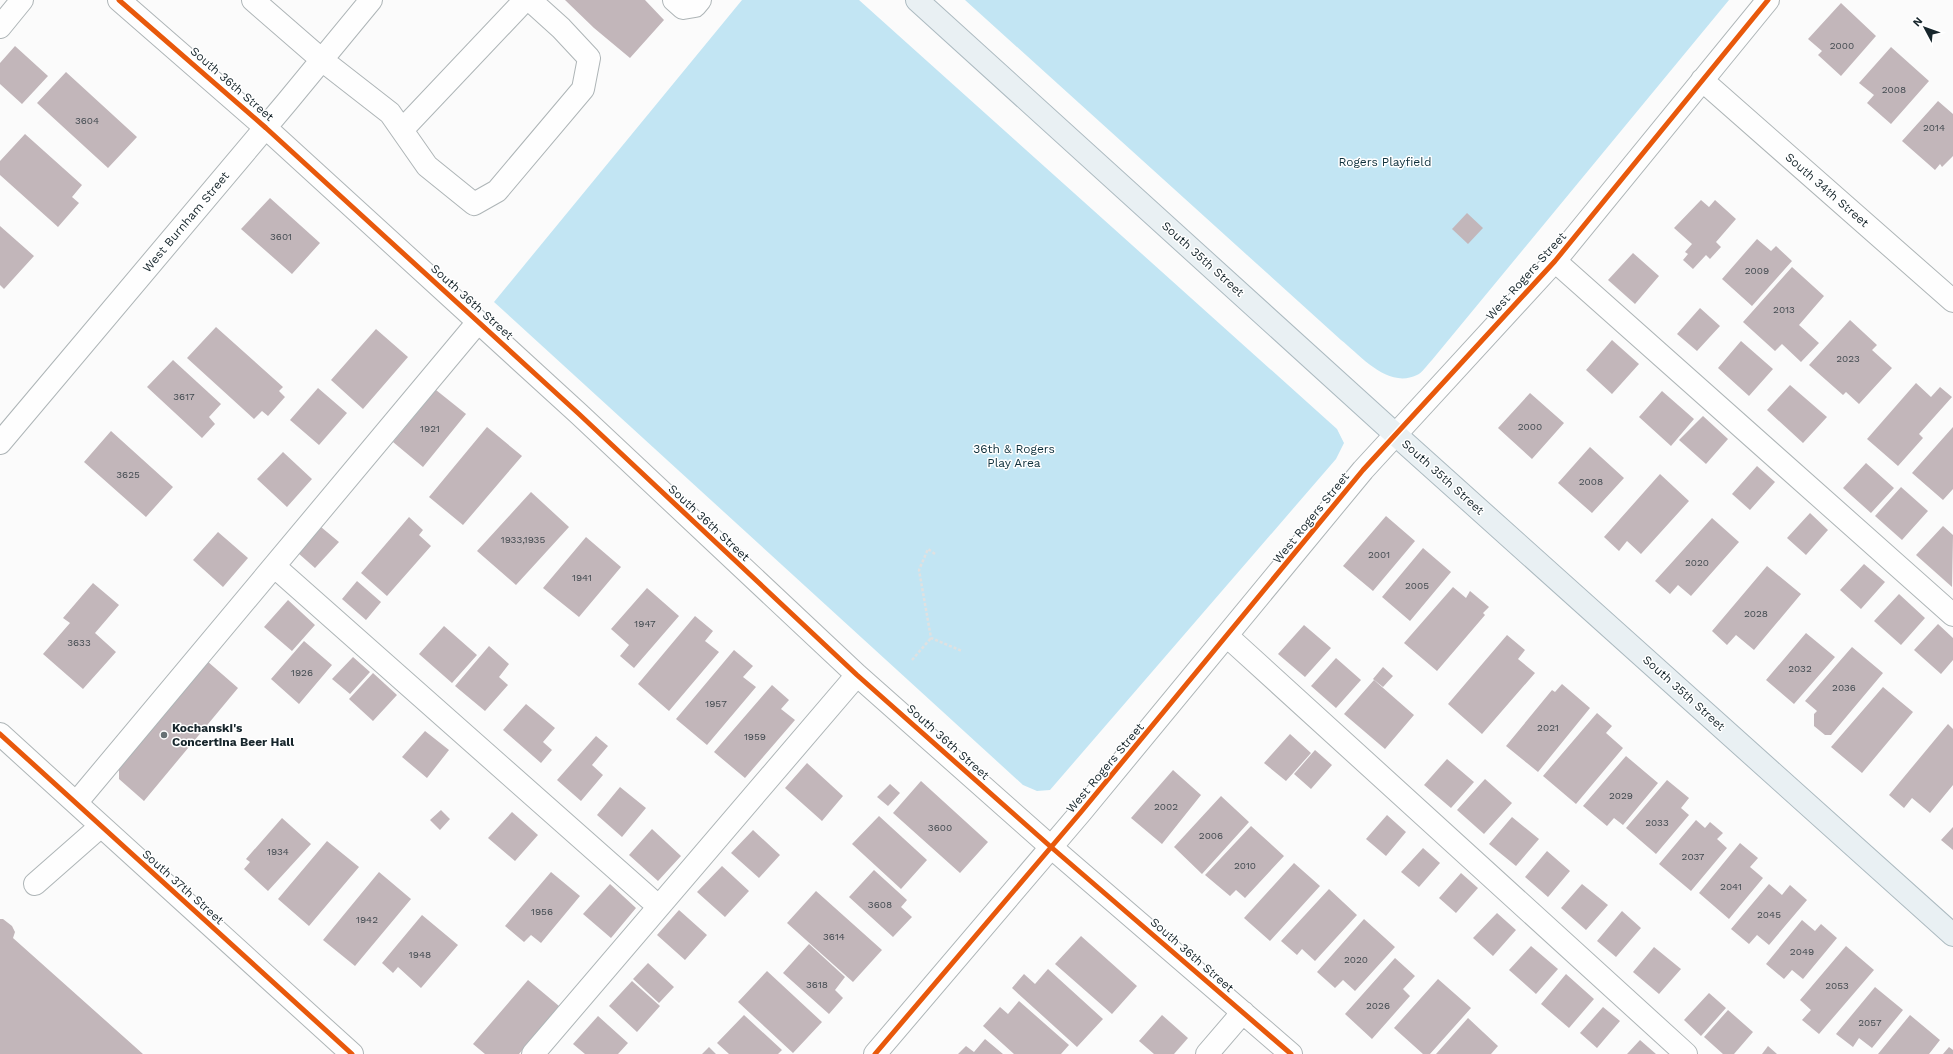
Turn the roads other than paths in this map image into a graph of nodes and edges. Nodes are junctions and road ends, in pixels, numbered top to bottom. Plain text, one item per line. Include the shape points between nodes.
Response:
1 (22, 0) edge
2 (119, 0) edge
3 (253, 0) edge
4 (371, 0) edge
5 (525, 0) edge
6 (530, 0) edge
7 (674, 0) edge
8 (700, 0) edge
9 (917, 0) edge
10 (1768, 0) edge
11 (0, 27) edge
12 (322, 60) junction
13 (1702, 80) junction
14 (266, 128) junction
15 (402, 130) junction
16 (1555, 261) junction
17 (1953, 301) edge
18 (478, 322) junction
19 (1395, 434) junction
20 (0, 443) edge
21 (274, 566) junction
22 (1953, 615) edge
23 (1227, 636) junction
24 (857, 675) junction
25 (0, 734) edge
26 (76, 803) junction
27 (101, 826) junction
28 (1051, 847) junction
29 (35, 884) dead end
30 (658, 906) junction
31 (1953, 935) edge
32 (1243, 1012) junction
33 (352, 1054) edge
34 (533, 1054) edge
35 (875, 1054) edge
36 (1207, 1054) edge
37 (1291, 1054) edge
38 (1686, 1054) edge

1 - 11 street
2 - 14 street, South 36th Street
3 - 12 street
4 - 12 street, West Burnham Street
5 - 15 street
6 - 15 street via 589,58 583,89 497,191 474,204 427,166
7 - 8 street via 683,8 695,6
9 - 19 main road, South 35th Street
10 - 13 street, West Rogers Street
12 - 14 street, West Burnham Street
12 - 15 street via 390,113
13 - 16 street, West Rogers Street
13 - 17 street, South 34th Street
14 - 18 street, South 36th Street
14 - 20 street, West Burnham Street
16 - 19 street, West Rogers Street
16 - 22 street
18 - 21 street
18 - 24 street, South 36th Street
19 - 23 street, West Rogers Street
19 - 31 main road, South 35th Street
21 - 26 street
21 - 30 street
23 - 28 street, West Rogers Street
23 - 38 street
24 - 28 street, South 36th Street
24 - 30 street
25 - 26 street, South 37th Street
26 - 27 street, South 37th Street
27 - 29 street
27 - 33 street, South 37th Street
28 - 32 street, South 36th Street
28 - 35 street, West Rogers Street
30 - 34 street
32 - 36 street
32 - 37 street, South 36th Street

